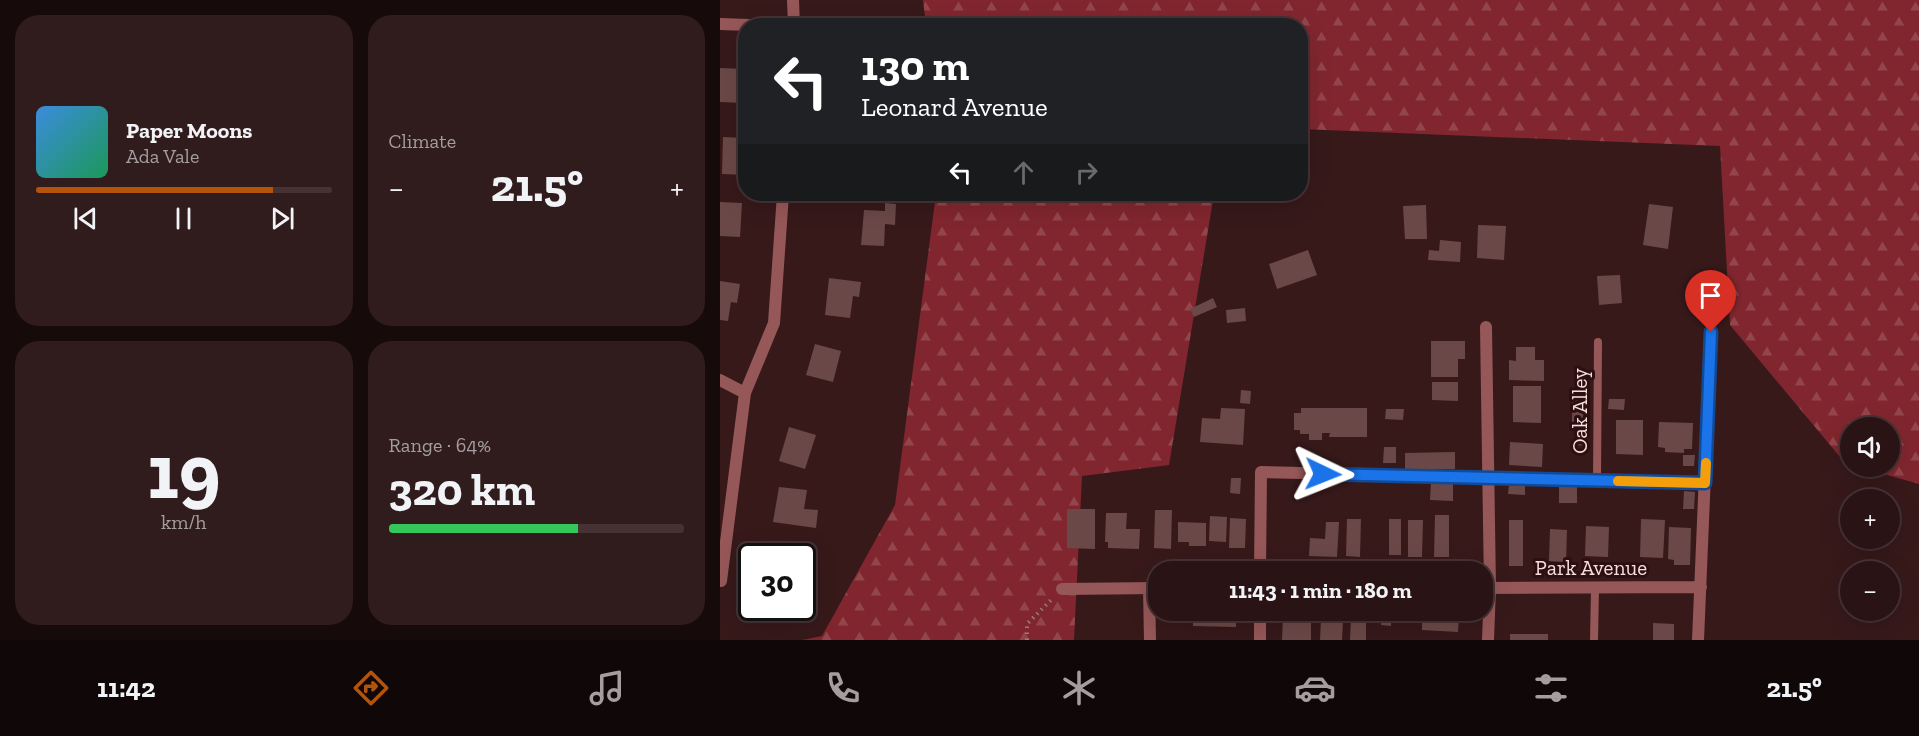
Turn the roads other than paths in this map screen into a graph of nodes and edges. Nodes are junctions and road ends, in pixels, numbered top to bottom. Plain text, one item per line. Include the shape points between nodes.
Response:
1 (793, 0) edge
2 (794, 18) edge
3 (720, 24) edge
4 (738, 25) edge
5 (783, 201) edge
6 (1486, 327) dead end
7 (1711, 332) dead end
8 (1598, 342) dead end
9 (720, 380) edge
10 (745, 393) junction
11 (1487, 478) junction
12 (1597, 480) junction
13 (1705, 483) junction
14 (1260, 561) edge
15 (1486, 561) edge
16 (721, 581) edge
17 (1701, 587) junction
18 (1148, 588) edge
19 (1493, 588) edge
20 (1595, 588) junction
21 (1062, 589) road end
22 (1151, 621) edge
23 (1260, 621) edge
24 (1487, 621) edge
25 (1150, 640) edge
26 (1260, 640) edge
27 (1488, 640) edge
28 (1594, 640) edge
29 (1698, 640) edge

1 - 2 street
3 - 4 street
5 - 10 street via 774,323
6 - 11 street
7 - 13 street
8 - 12 lane, Oak Alley
9 - 10 street
10 - 16 street
11 - 12 street
11 - 14 street via 1261,472
11 - 15 street
12 - 13 street
13 - 17 street
17 - 20 street, Park Avenue
17 - 29 street
18 - 21 street
19 - 20 street, Park Avenue
20 - 28 lane
22 - 25 street
23 - 26 street
24 - 27 street

